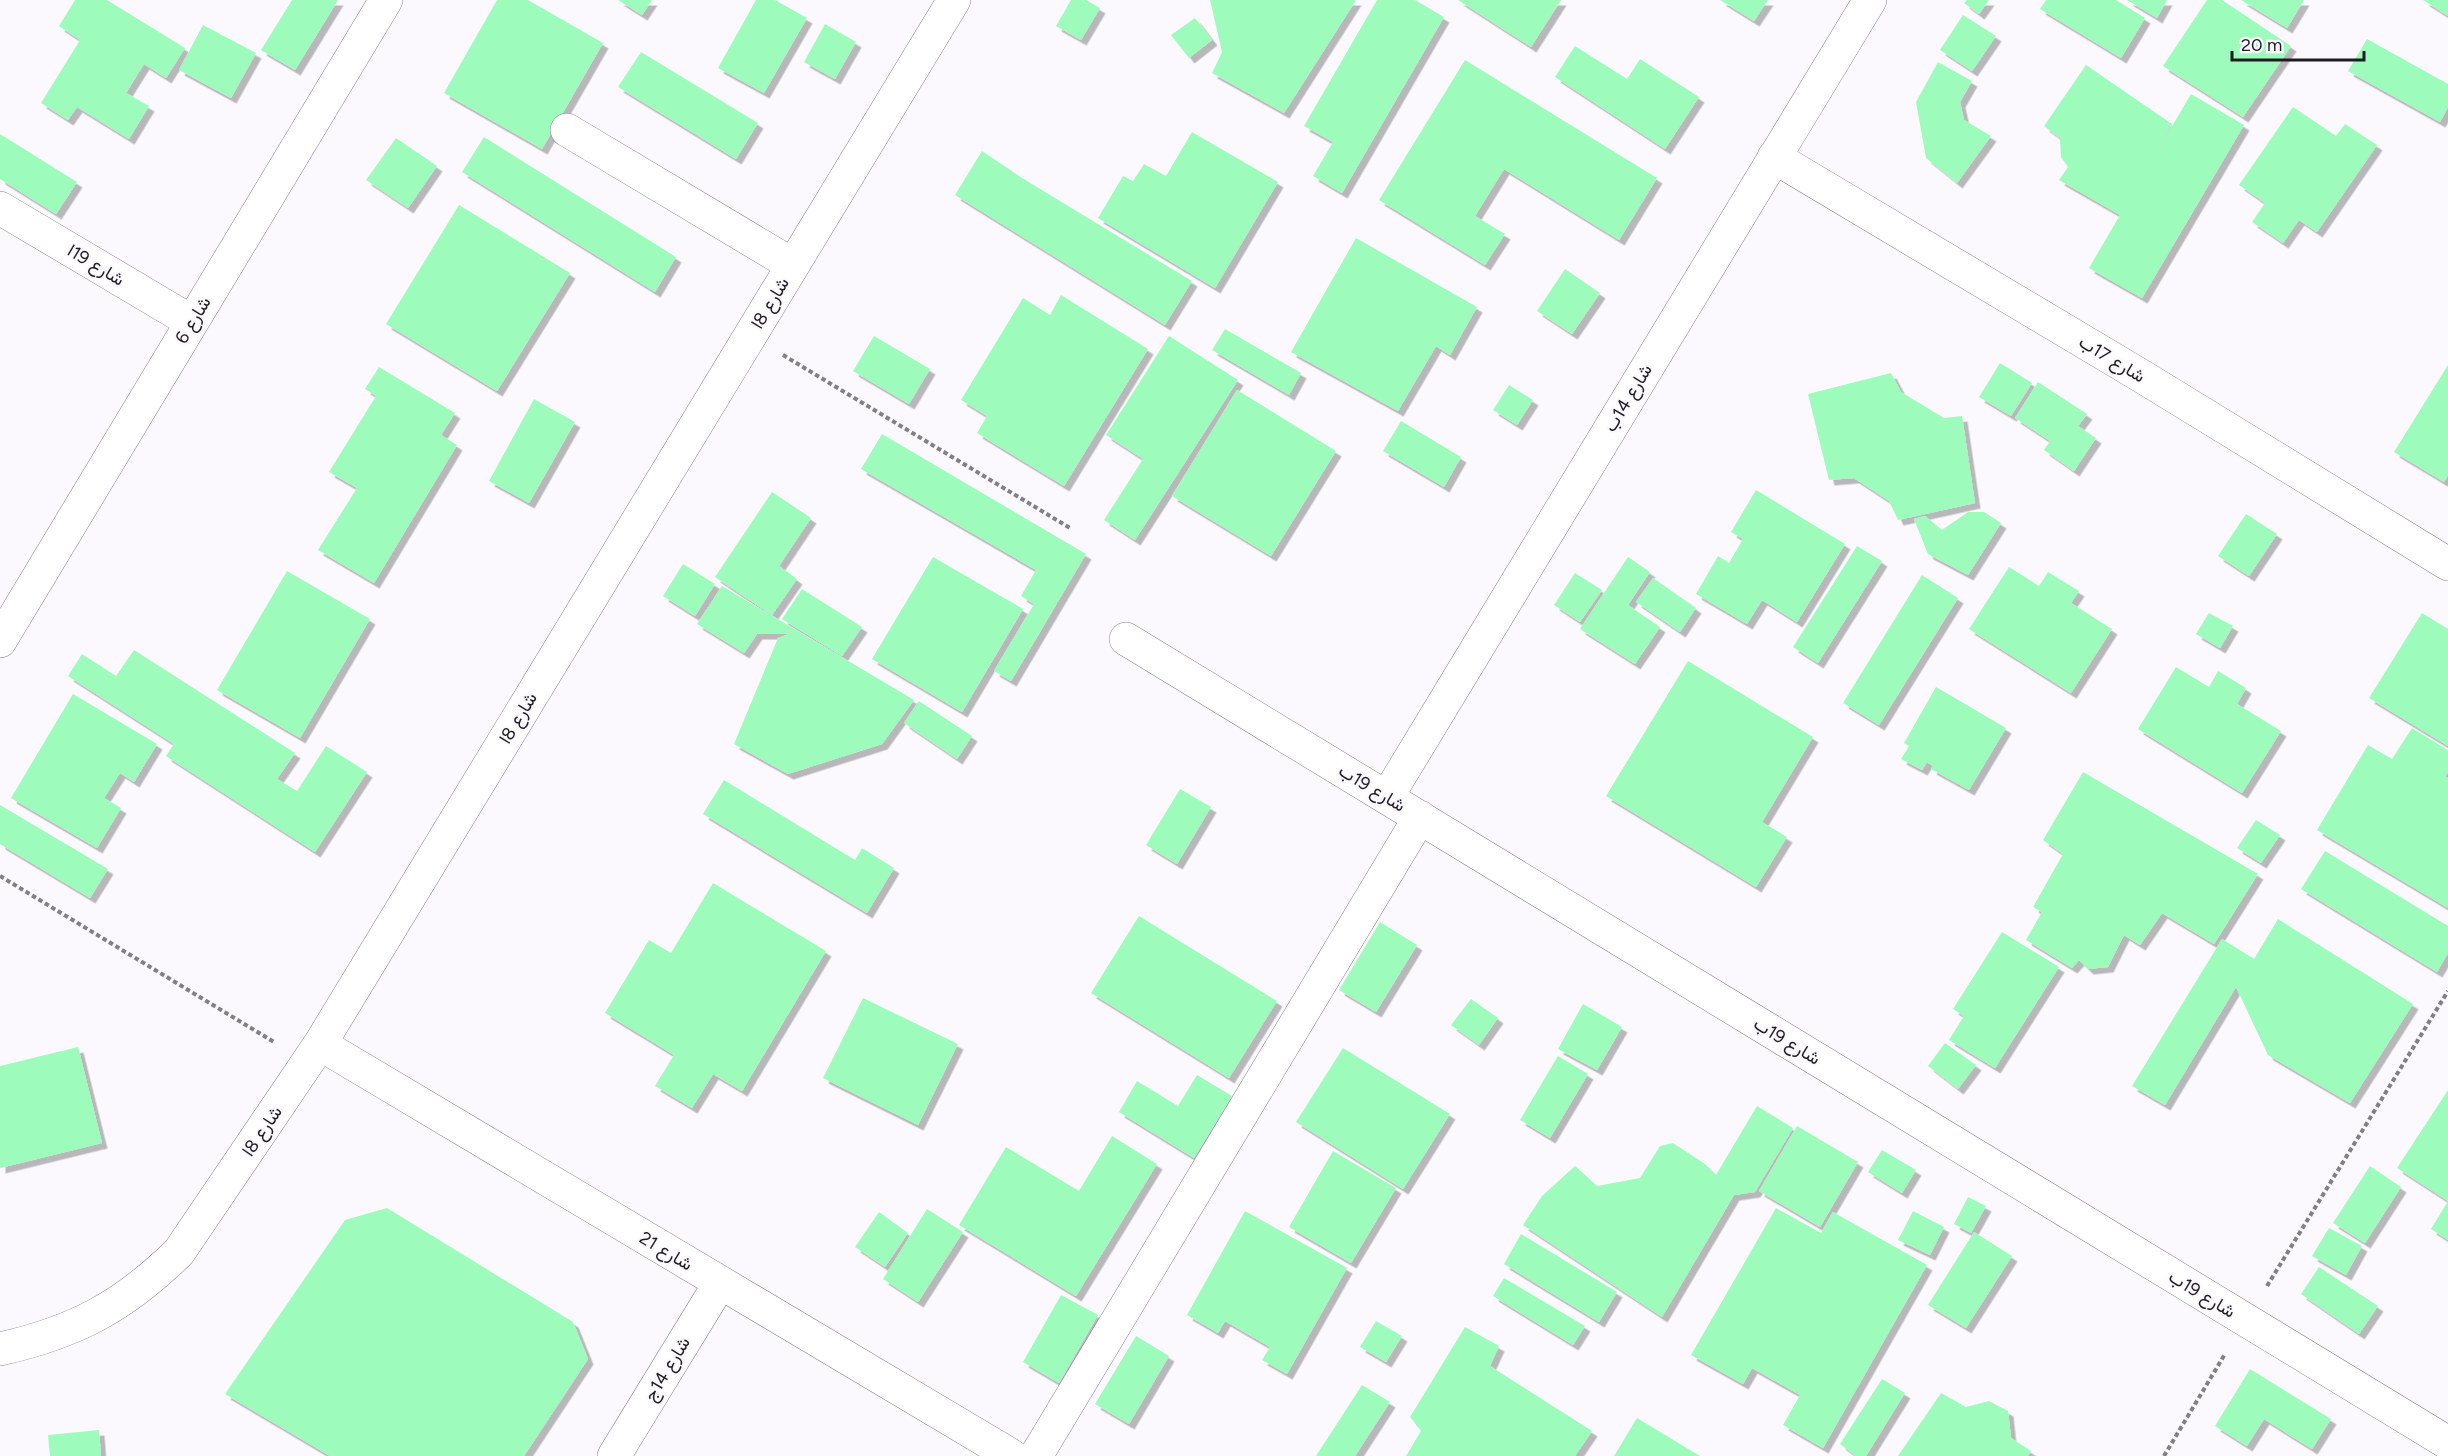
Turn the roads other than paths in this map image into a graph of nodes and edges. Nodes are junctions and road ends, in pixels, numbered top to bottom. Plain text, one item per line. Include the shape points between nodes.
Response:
1 (386, 0) edge
2 (954, 0) edge
3 (1870, 0) edge
4 (567, 130) dead end
5 (1774, 157) junction
6 (0, 208) edge
7 (793, 265) junction
8 (192, 322) junction
9 (2448, 564) edge
10 (1126, 639) dead end
11 (0, 641) edge
12 (1387, 797) junction
13 (1420, 817) junction
14 (314, 1053) junction
15 (720, 1283) junction
16 (0, 1349) edge
17 (2448, 1443) edge
18 (614, 1456) edge
19 (1012, 1456) edge
20 (1036, 1456) edge

1 - 8 street, شارع 6
2 - 7 street, شارع 8ا
3 - 5 street, شارع 14ب
4 - 7 street
5 - 9 street, شارع 17ب
5 - 12 street, شارع 14ب
6 - 8 street, شارع 19ا
7 - 14 street, شارع 8ا
8 - 11 street, شارع 6
10 - 12 street, شارع 19ب
12 - 13 street, شارع 19ب
13 - 17 street, شارع 19ب
13 - 20 street
14 - 15 street, شارع 21
14 - 16 street, شارع 8ا via 179,1252 151,1279 87,1322
15 - 18 street, شارع 14ج
15 - 19 street, شارع 21

